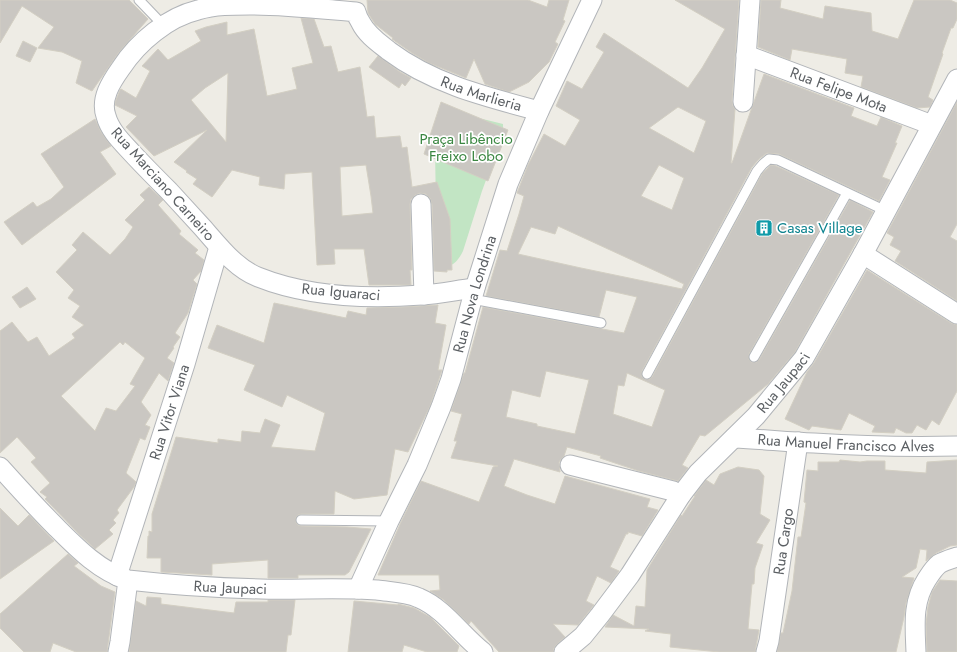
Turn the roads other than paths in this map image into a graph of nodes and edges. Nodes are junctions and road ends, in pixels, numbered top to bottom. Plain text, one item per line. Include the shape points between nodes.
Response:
1 (138, 0) edge
2 (592, 0) edge
3 (750, 0) edge
4 (355, 6) edge
5 (163, 25) junction
6 (746, 55) junction
7 (424, 73) joint
8 (957, 79) edge
9 (743, 102) dead end
10 (539, 111) junction
11 (932, 125) junction
12 (847, 193) junction
13 (421, 204) dead end
14 (886, 211) junction
15 (219, 247) junction
16 (863, 254) junction
17 (473, 293) junction
18 (424, 295) junction
19 (957, 314) edge
20 (601, 323) dead end
21 (754, 357) dead end
22 (647, 374) dead end
23 (957, 436) edge
24 (734, 438) junction
25 (798, 442) junction
26 (938, 446) junction
27 (957, 446) edge
28 (570, 465) dead end
29 (0, 467) edge
30 (681, 495) junction
31 (302, 520) dead end
32 (389, 521) junction
33 (957, 557) edge
34 (123, 578) junction
35 (358, 589) junction
36 (768, 646) edge
37 (118, 652) edge
38 (483, 652) edge
39 (564, 652) edge
40 (916, 652) edge

1 - 5 lane
2 - 10 street, Rua Nova Londrina
3 - 6 street
4 - 5 street, Rua Marciano Carneiro via 227,4 198,10
4 - 7 street, Rua Marciano Carneiro via 360,23 368,34 400,59
5 - 15 street, Rua Marciano Carneiro via 122,65 108,90 105,116 112,130
6 - 9 street
6 - 11 street, Rua Felipe Mota
7 - 10 street, Rua Marlieria via 487,97
8 - 11 street, Rua Jaupaci
10 - 17 street, Rua Nova Londrina via 508,184
11 - 14 street, Rua Jaupaci
12 - 14 lane
12 - 21 lane
12 - 22 lane via 778,160 769,159 763,164
13 - 18 street
14 - 16 street, Rua Jaupaci
15 - 18 street, Rua Iguaraci via 255,276 289,287 352,296
15 - 34 street, Rua Vitor Viana
16 - 19 street
16 - 24 street, Rua Jaupaci via 829,322 804,358 756,416
17 - 18 street, Rua Iguaraci
17 - 20 lane
17 - 32 street, Rua Nova Londrina via 451,379 441,407 417,465
23 - 26 street
24 - 25 street, Rua Manuel Francisco Alves
24 - 30 street, Rua Jaupaci via 698,473
25 - 26 street, Rua Manuel Francisco Alves
25 - 36 street, Rua Cargo
26 - 27 street, Rua Manuel Francisco Alves
28 - 30 street
29 - 34 street, Rua Jaupaci via 86,556
30 - 39 street, Rua Jaupaci via 630,576 583,636
31 - 32 lane
32 - 35 street, Rua Nova Londrina
33 - 40 street via 940,564 924,583 915,612
34 - 35 street, Rua Jaupaci via 169,584 262,589
34 - 37 street, Rua Vitor Viana
35 - 38 street, Rua Jaupaci via 405,593 422,599 439,610

